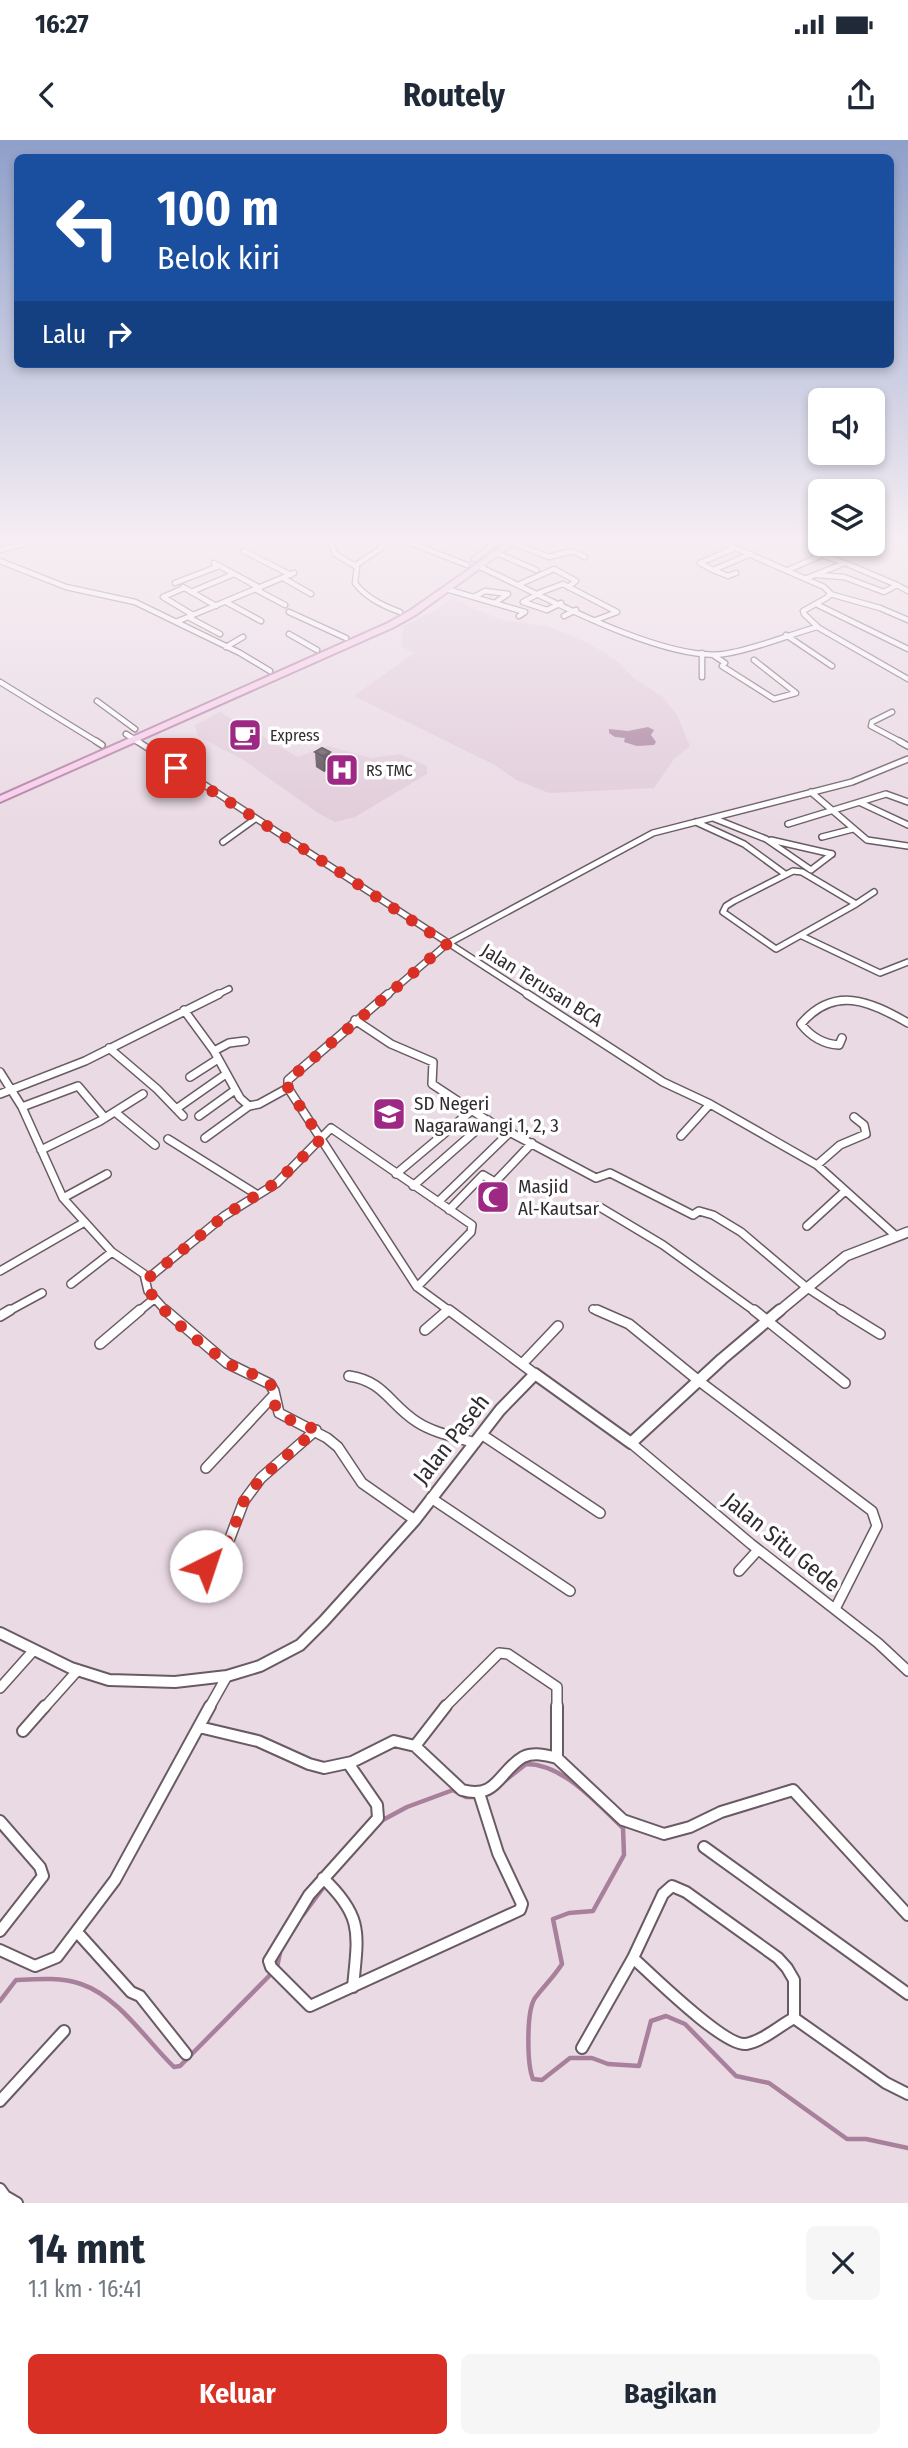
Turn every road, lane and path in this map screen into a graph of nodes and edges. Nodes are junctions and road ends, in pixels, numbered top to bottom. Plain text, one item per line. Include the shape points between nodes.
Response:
1 (206, 636) edge
2 (293, 636) edge
3 (342, 636) edge
4 (351, 636) edge
5 (357, 636) edge
6 (633, 636) edge
7 (782, 636) edge
8 (788, 636) edge
9 (833, 636) edge
10 (882, 636) edge
11 (243, 637) dead end
12 (346, 638) junction
13 (226, 646) junction
14 (908, 649) edge
15 (317, 650) junction
16 (702, 653) junction
17 (712, 654) junction
18 (754, 660) dead end
19 (832, 666) dead end
20 (279, 670) junction
21 (702, 677) dead end
22 (908, 679) edge
23 (0, 682) edge
24 (231, 692) junction
25 (97, 701) dead end
26 (892, 712) dead end
27 (135, 729) junction
28 (129, 737) junction
29 (102, 745) junction
30 (908, 746) edge
31 (908, 759) edge
32 (43, 776) junction
33 (0, 791) edge
34 (811, 792) junction
35 (0, 799) edge
36 (908, 802) edge
37 (862, 803) junction
38 (832, 811) junction
39 (710, 817) junction
40 (256, 819) junction
41 (696, 822) junction
42 (788, 824) dead end
43 (908, 825) edge
44 (853, 829) junction
45 (822, 837) dead end
46 (766, 839) junction
47 (223, 842) dead end
48 (793, 845) junction
49 (908, 846) edge
50 (785, 851) junction
51 (785, 874) junction
52 (874, 891) dead end
53 (856, 904) junction
54 (802, 936) junction
55 (447, 944) junction
56 (908, 962) edge
57 (229, 989) dead end
58 (184, 1010) junction
59 (355, 1020) junction
60 (908, 1023) edge
61 (842, 1038) dead end
62 (245, 1041) dead end
63 (109, 1048) junction
64 (214, 1051) junction
65 (218, 1059) junction
66 (0, 1072) edge
67 (226, 1074) junction
68 (190, 1077) dead end
69 (288, 1088) junction
70 (12, 1089) junction
71 (234, 1090) junction
72 (0, 1094) edge
73 (144, 1094) dead end
74 (710, 1104) junction
75 (249, 1106) junction
76 (22, 1107) junction
77 (176, 1109) junction
78 (471, 1111) junction
79 (115, 1112) junction
80 (183, 1116) dead end
81 (199, 1116) dead end
82 (854, 1117) dead end
83 (105, 1118) junction
84 (488, 1120) junction
85 (510, 1132) junction
86 (681, 1136) dead end
87 (205, 1138) dead end
88 (168, 1139) dead end
89 (321, 1139) junction
90 (532, 1143) junction
91 (155, 1145) dead end
92 (41, 1150) junction
93 (817, 1165) junction
94 (107, 1174) dead end
95 (396, 1174) junction
96 (413, 1186) junction
97 (844, 1192) junction
98 (256, 1194) junction
99 (63, 1198) junction
100 (438, 1202) junction
101 (598, 1206) dead end
102 (449, 1210) junction
103 (83, 1223) junction
104 (807, 1227) dead end
105 (908, 1232) edge
106 (896, 1236) junction
107 (112, 1252) junction
108 (2, 1267) edge
109 (146, 1280) junction
110 (71, 1284) dead end
111 (417, 1287) junction
112 (808, 1288) junction
113 (42, 1293) dead end
114 (154, 1299) junction
115 (593, 1308) dead end
116 (447, 1311) junction
117 (0, 1316) edge
118 (767, 1320) junction
119 (558, 1325) dead end
120 (425, 1330) dead end
121 (880, 1334) dead end
122 (100, 1343) dead end
123 (523, 1363) junction
124 (535, 1374) junction
125 (349, 1376) dead end
126 (699, 1381) junction
127 (845, 1383) dead end
128 (275, 1395) junction
129 (316, 1430) junction
130 (478, 1439) junction
131 (631, 1443) junction
132 (206, 1468) dead end
133 (431, 1498) junction
134 (600, 1513) dead end
135 (415, 1520) junction
136 (758, 1550) junction
137 (206, 1566) dead end
138 (739, 1571) dead end
139 (570, 1591) dead end
140 (835, 1609) junction
141 (0, 1633) edge
142 (33, 1651) junction
143 (78, 1670) junction
144 (908, 1671) edge
145 (227, 1676) junction
146 (0, 1688) edge
147 (200, 1727) junction
148 (23, 1731) dead end
149 (415, 1746) junction
150 (557, 1758) junction
151 (348, 1763) junction
152 (481, 1797) junction
153 (0, 1821) edge
154 (704, 1847) dead end
155 (326, 1881) junction
156 (908, 1915) edge
157 (0, 1931) edge
158 (77, 1932) junction
159 (0, 1950) edge
160 (633, 1958) junction
161 (353, 1987) junction
162 (908, 1994) edge
163 (794, 2018) junction
164 (64, 2031) dead end
165 (582, 2048) dead end
166 (186, 2054) dead end
167 (908, 2094) edge
168 (0, 2101) edge
169 (3, 2196) edge
170 (17, 2203) edge

1 - 13 street
2 - 15 street
3 - 12 street
4 - 12 main road
5 - 20 main road
6 - 16 street
7 - 17 street
8 - 19 street
9 - 22 street
10 - 14 street
11 - 13 street
12 - 15 main road
13 - 20 street
15 - 20 main road
16 - 17 street
16 - 21 street
17 - 18 street via 725,663 722,666 774,699 796,693
20 - 24 main road
20 - 24 main road
23 - 29 street
24 - 27 main road
24 - 28 main road
25 - 27 street
26 - 30 street via 870,725
27 - 28 main road
28 - 29 main road
28 - 32 main road
28 - 40 street, Jalan Terusan BCA
29 - 32 main road
31 - 34 street via 852,782
32 - 33 main road
32 - 35 main road
34 - 38 street
34 - 39 street
36 - 37 street via 888,793
37 - 38 street
37 - 43 street
38 - 42 street
38 - 44 street
39 - 41 street
39 - 46 street
40 - 47 street
40 - 55 street, Jalan Terusan BCA
41 - 51 street via 744,844
41 - 55 street via 643,837
44 - 45 street
44 - 49 street via 869,841
46 - 48 street
46 - 50 street
48 - 50 street
48 - 50 street via 832,855 811,870
51 - 53 street via 802,872
51 - 54 street via 734,901 723,912 773,948
52 - 53 street
53 - 54 street
54 - 56 street via 880,973
55 - 59 street
55 - 74 street, Jalan Terusan BCA via 663,1082
57 - 58 street
58 - 63 street
58 - 64 street
59 - 69 street via 290,1077
59 - 78 street via 391,1044 433,1062 432,1084
60 - 61 street via 888,1010 847,998 808,1013 801,1024 806,1032 833,1045 839,1045
62 - 64 street
63 - 70 street
63 - 77 street
64 - 65 street
65 - 67 street
65 - 68 street
66 - 70 street
67 - 71 street
67 - 77 street
69 - 75 street
69 - 89 street
70 - 72 street
70 - 76 street
71 - 75 street
71 - 81 street
73 - 79 street
74 - 86 street
74 - 93 street, Jalan Terusan BCA
75 - 87 street
76 - 83 street via 78,1086
76 - 92 street
77 - 80 street
78 - 84 street
78 - 95 street
79 - 83 street
79 - 91 street
82 - 93 street via 867,1133 840,1145
83 - 92 street
84 - 85 street
84 - 96 street
85 - 90 street
85 - 100 street
88 - 98 street
89 - 95 street via 331,1128
89 - 98 street via 277,1182
89 - 111 street
90 - 102 street via 495,1182 483,1175
90 - 112 street via 596,1178 610,1172 693,1215 709,1213
92 - 99 street
93 - 97 street, Jalan Terusan BCA
94 - 99 street
95 - 96 street
96 - 100 street
97 - 104 street
97 - 106 street, Jalan Terusan BCA
98 - 109 street
99 - 103 street
100 - 102 street
101 - 118 street via 661,1242
102 - 111 street via 473,1228
103 - 107 street
103 - 108 street
105 - 106 street
106 - 112 street via 846,1255
107 - 109 street
107 - 110 street
109 - 114 street
111 - 116 street
112 - 118 street
112 - 121 street
113 - 117 street
114 - 122 street
114 - 128 street via 230,1364 263,1378
115 - 126 street via 629,1324
116 - 120 street
116 - 123 street
118 - 126 street
118 - 127 street
119 - 123 street
123 - 124 street
124 - 130 street, Jalan Paseh
124 - 131 street
125 - 130 street via 373,1382 414,1420
126 - 131 street
126 - 140 street via 875,1516 877,1526
128 - 129 street via 279,1413
128 - 132 street
129 - 135 street via 338,1447 362,1483
129 - 137 street via 261,1478 244,1501 230,1538
130 - 133 street, Jalan Paseh
130 - 134 street
131 - 136 street, Jalan Situ Gede
133 - 135 street, Jalan Paseh
133 - 139 street
135 - 145 street, Jalan Paseh via 300,1645 260,1666
136 - 138 street
136 - 140 street, Jalan Situ Gede
140 - 144 street, Jalan Situ Gede
141 - 142 street, Jalan Paseh
142 - 143 street, Jalan Paseh
142 - 146 street
143 - 145 street, Jalan Paseh via 131,1682
143 - 148 street
145 - 147 street
147 - 151 street via 258,1741 312,1766 326,1769
147 - 158 street via 115,1880
149 - 150 street via 450,1701 499,1653 508,1654 557,1687
149 - 151 street via 395,1741
149 - 152 street via 462,1790
150 - 152 street via 541,1754 523,1757
150 - 156 street via 623,1820 664,1834 793,1790
151 - 155 street via 379,1814
152 - 161 street via 522,1909
153 - 157 street via 43,1876
154 - 162 street
155 - 161 street via 350,1905 357,1924
155 - 161 street via 292,1920 270,1959 274,1971 310,2006
158 - 159 street via 57,1957 42,1965
158 - 166 street via 131,1992 140,1996
160 - 163 street via 722,2035 741,2045
160 - 163 street via 663,1894 672,1886 778,1958 794,1980
160 - 165 street
163 - 167 street
164 - 168 street
169 - 170 street

